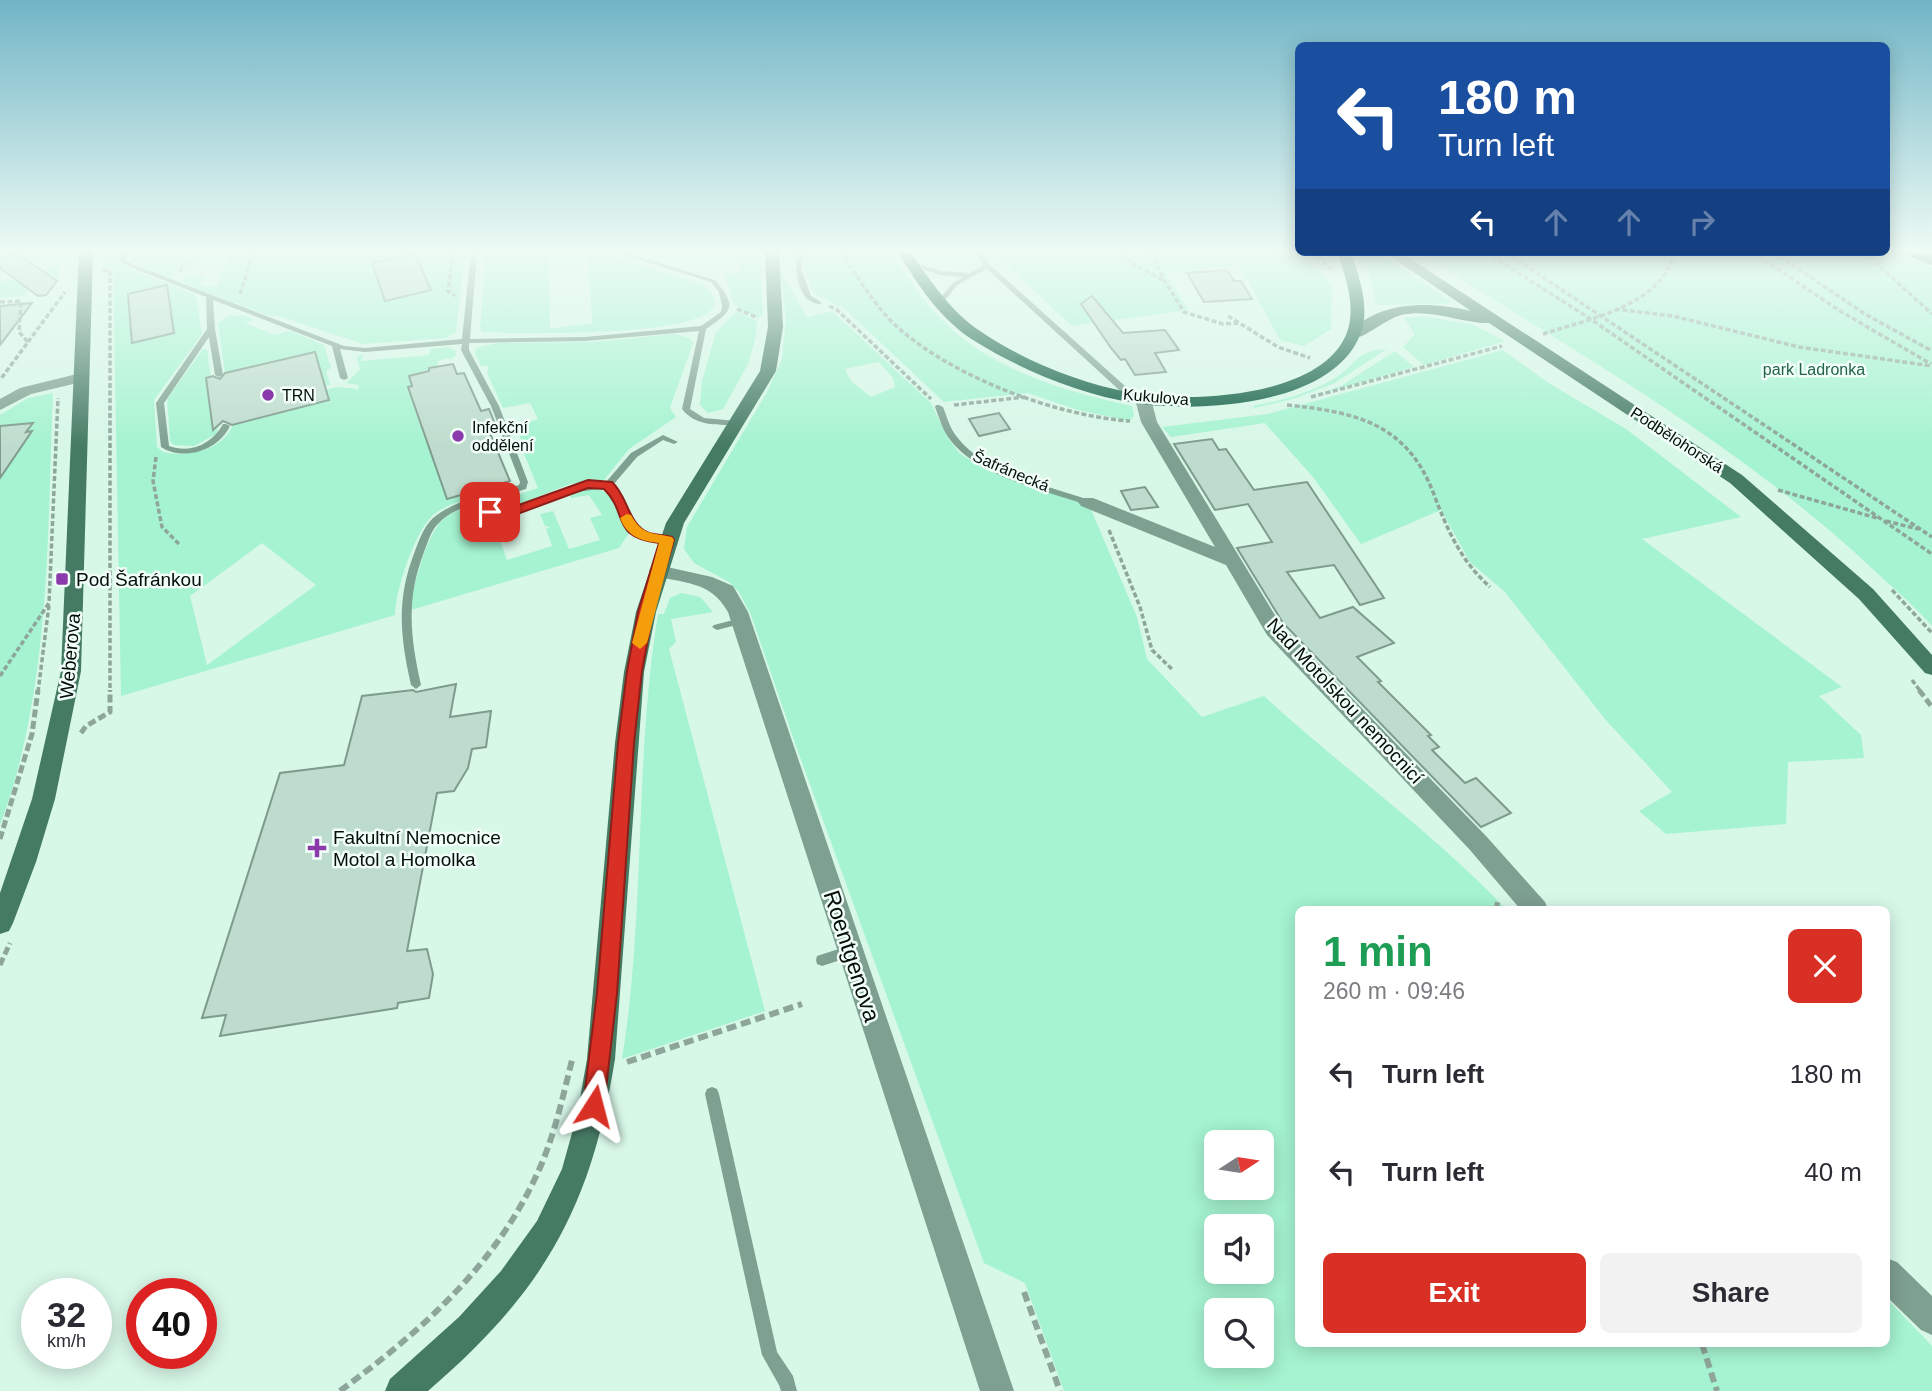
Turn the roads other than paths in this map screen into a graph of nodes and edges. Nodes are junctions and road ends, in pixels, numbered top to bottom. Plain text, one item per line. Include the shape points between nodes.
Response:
1 (83, 317) edge
2 (210, 317) edge
3 (265, 317) edge
4 (469, 317) edge
5 (718, 317) edge
6 (776, 317) edge
7 (955, 317) edge
8 (1046, 317) edge
9 (1354, 317) edge
10 (1379, 317) edge
11 (1479, 317) edge
12 (1492, 317) edge
13 (1501, 323) junction
14 (703, 328) junction
15 (211, 329) junction
16 (1353, 336) junction
17 (467, 341) junction
18 (335, 344) junction
19 (219, 375) dead end
20 (81, 378) junction
21 (344, 378) dead end
22 (1138, 398) junction
23 (0, 405) edge
24 (939, 407) road end
25 (737, 423) junction
26 (226, 426) dead end
27 (674, 442) dead end
28 (608, 485) junction
29 (486, 499) junction
30 (1087, 502) joint
31 (667, 540) junction
32 (1232, 561) junction
33 (658, 571) junction
34 (1932, 668) edge
35 (416, 685) dead end
36 (1533, 906) edge
37 (0, 923) edge
38 (851, 951) junction
39 (822, 960) dead end
40 (712, 1094) dead end
41 (1890, 1277) edge
42 (1932, 1319) edge
43 (402, 1391) edge
44 (789, 1391) edge
45 (997, 1391) edge

1 - 20 street, Weberova
2 - 15 lane
3 - 18 lane
4 - 17 lane
5 - 14 lane
6 - 25 street via 768,371
7 - 22 main road, Kukulova via 974,334 1040,369
8 - 22 lane, Nad Motolskou nemocnicí
9 - 16 main road
10 - 16 street
11 - 13 street
12 - 13 street, Podbělohorská
13 - 34 street, Podbělohorská via 1736,479 1866,594
14 - 17 lane via 585,339
14 - 25 lane via 686,409 699,419
15 - 19 lane
15 - 26 lane via 160,403 163,440 172,450 199,448 217,439
16 - 22 main road, Kukulova via 1330,365 1296,383 1207,401
17 - 18 lane via 365,350
17 - 29 lane via 465,350 495,406 524,482 523,487
18 - 21 lane
20 - 23 street via 26,391
20 - 37 street, Weberova via 71,671 51,773
22 - 32 street, Nad Motolskou nemocnicí
24 - 30 lane, Šafránecká via 952,438 965,452
25 - 31 street
27 - 28 lane via 663,437 634,455
28 - 29 lane via 588,484 496,516
28 - 31 lane via 631,528 646,537
29 - 35 lane via 442,514 431,524 419,551 404,599
30 - 32 street, Šafránecká
31 - 33 street
32 - 36 street, Nad Motolskou nemocnicí via 1274,630
33 - 38 street, Roentgenova via 705,581 726,591 729,624
33 - 43 street via 634,671 601,1059 579,1162 562,1205 499,1298 445,1356
38 - 39 lane
38 - 45 street, Roentgenova
40 - 44 lane via 770,1355
41 - 42 street

